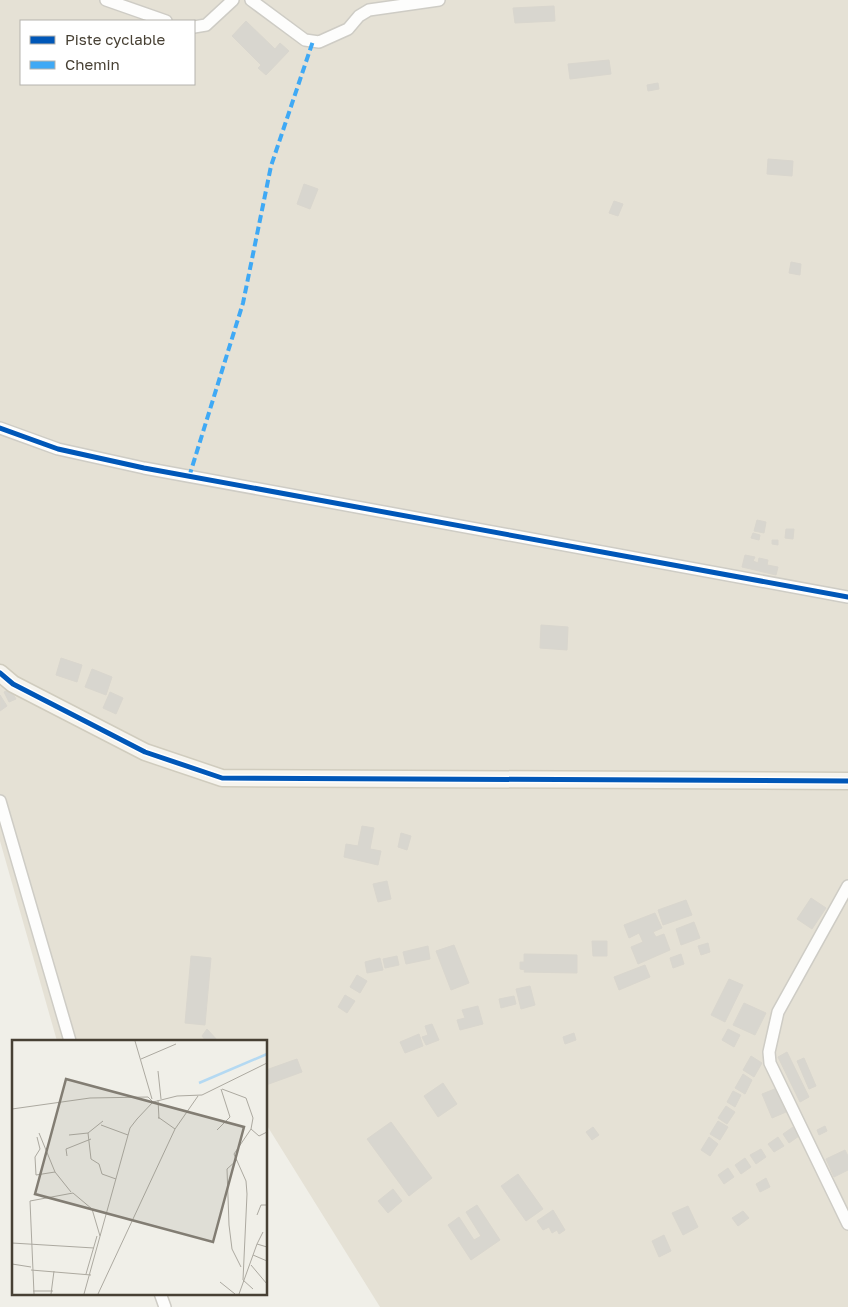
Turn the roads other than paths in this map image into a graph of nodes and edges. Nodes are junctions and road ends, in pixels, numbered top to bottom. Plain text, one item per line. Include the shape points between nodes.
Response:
1 (106, 0) edge
2 (233, 0) edge
3 (251, 0) edge
4 (439, 0) edge
5 (163, 20) edge
6 (195, 27) edge
7 (0, 428) edge
8 (848, 597) edge
9 (0, 673) edge
10 (848, 781) edge
11 (0, 801) edge
12 (848, 886) edge
13 (70, 1040) edge
14 (848, 1224) edge
15 (160, 1294) edge
16 (166, 1307) edge

1 - 5 street
2 - 6 street via 206,25
3 - 4 street via 305,40 319,42 348,29 359,16 370,10
7 - 8 street via 58,449 144,468
9 - 10 street via 14,684 145,752 222,778
11 - 13 street
12 - 14 street via 778,1012 769,1052 770,1063
15 - 16 street

